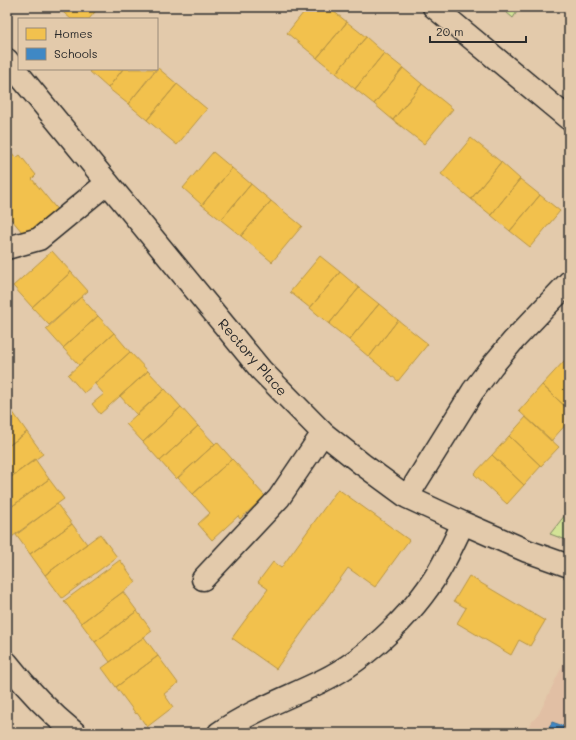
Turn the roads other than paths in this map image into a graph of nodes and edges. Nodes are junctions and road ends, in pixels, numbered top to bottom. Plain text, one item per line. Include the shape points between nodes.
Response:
1 (434, 7) edge
2 (7, 60) edge
3 (569, 119) edge
4 (107, 184) junction
5 (7, 248) edge
6 (569, 282) edge
7 (323, 433) junction
8 (407, 497) junction
9 (463, 524) junction
10 (569, 566) edge
11 (203, 579) dead end
12 (7, 662) edge
13 (75, 733) edge
14 (219, 733) edge

1 - 3 street
2 - 4 street, Rectory Place
4 - 5 street via 40,239
4 - 7 street, Rectory Place via 261,370
6 - 8 street via 513,341 487,373
7 - 8 street, Rectory Place
7 - 11 street via 280,498
8 - 9 street, Rectory Place
9 - 10 street, Rectory Place
9 - 14 street via 424,594 397,626 361,657 323,681 237,720
12 - 13 street via 37,699

